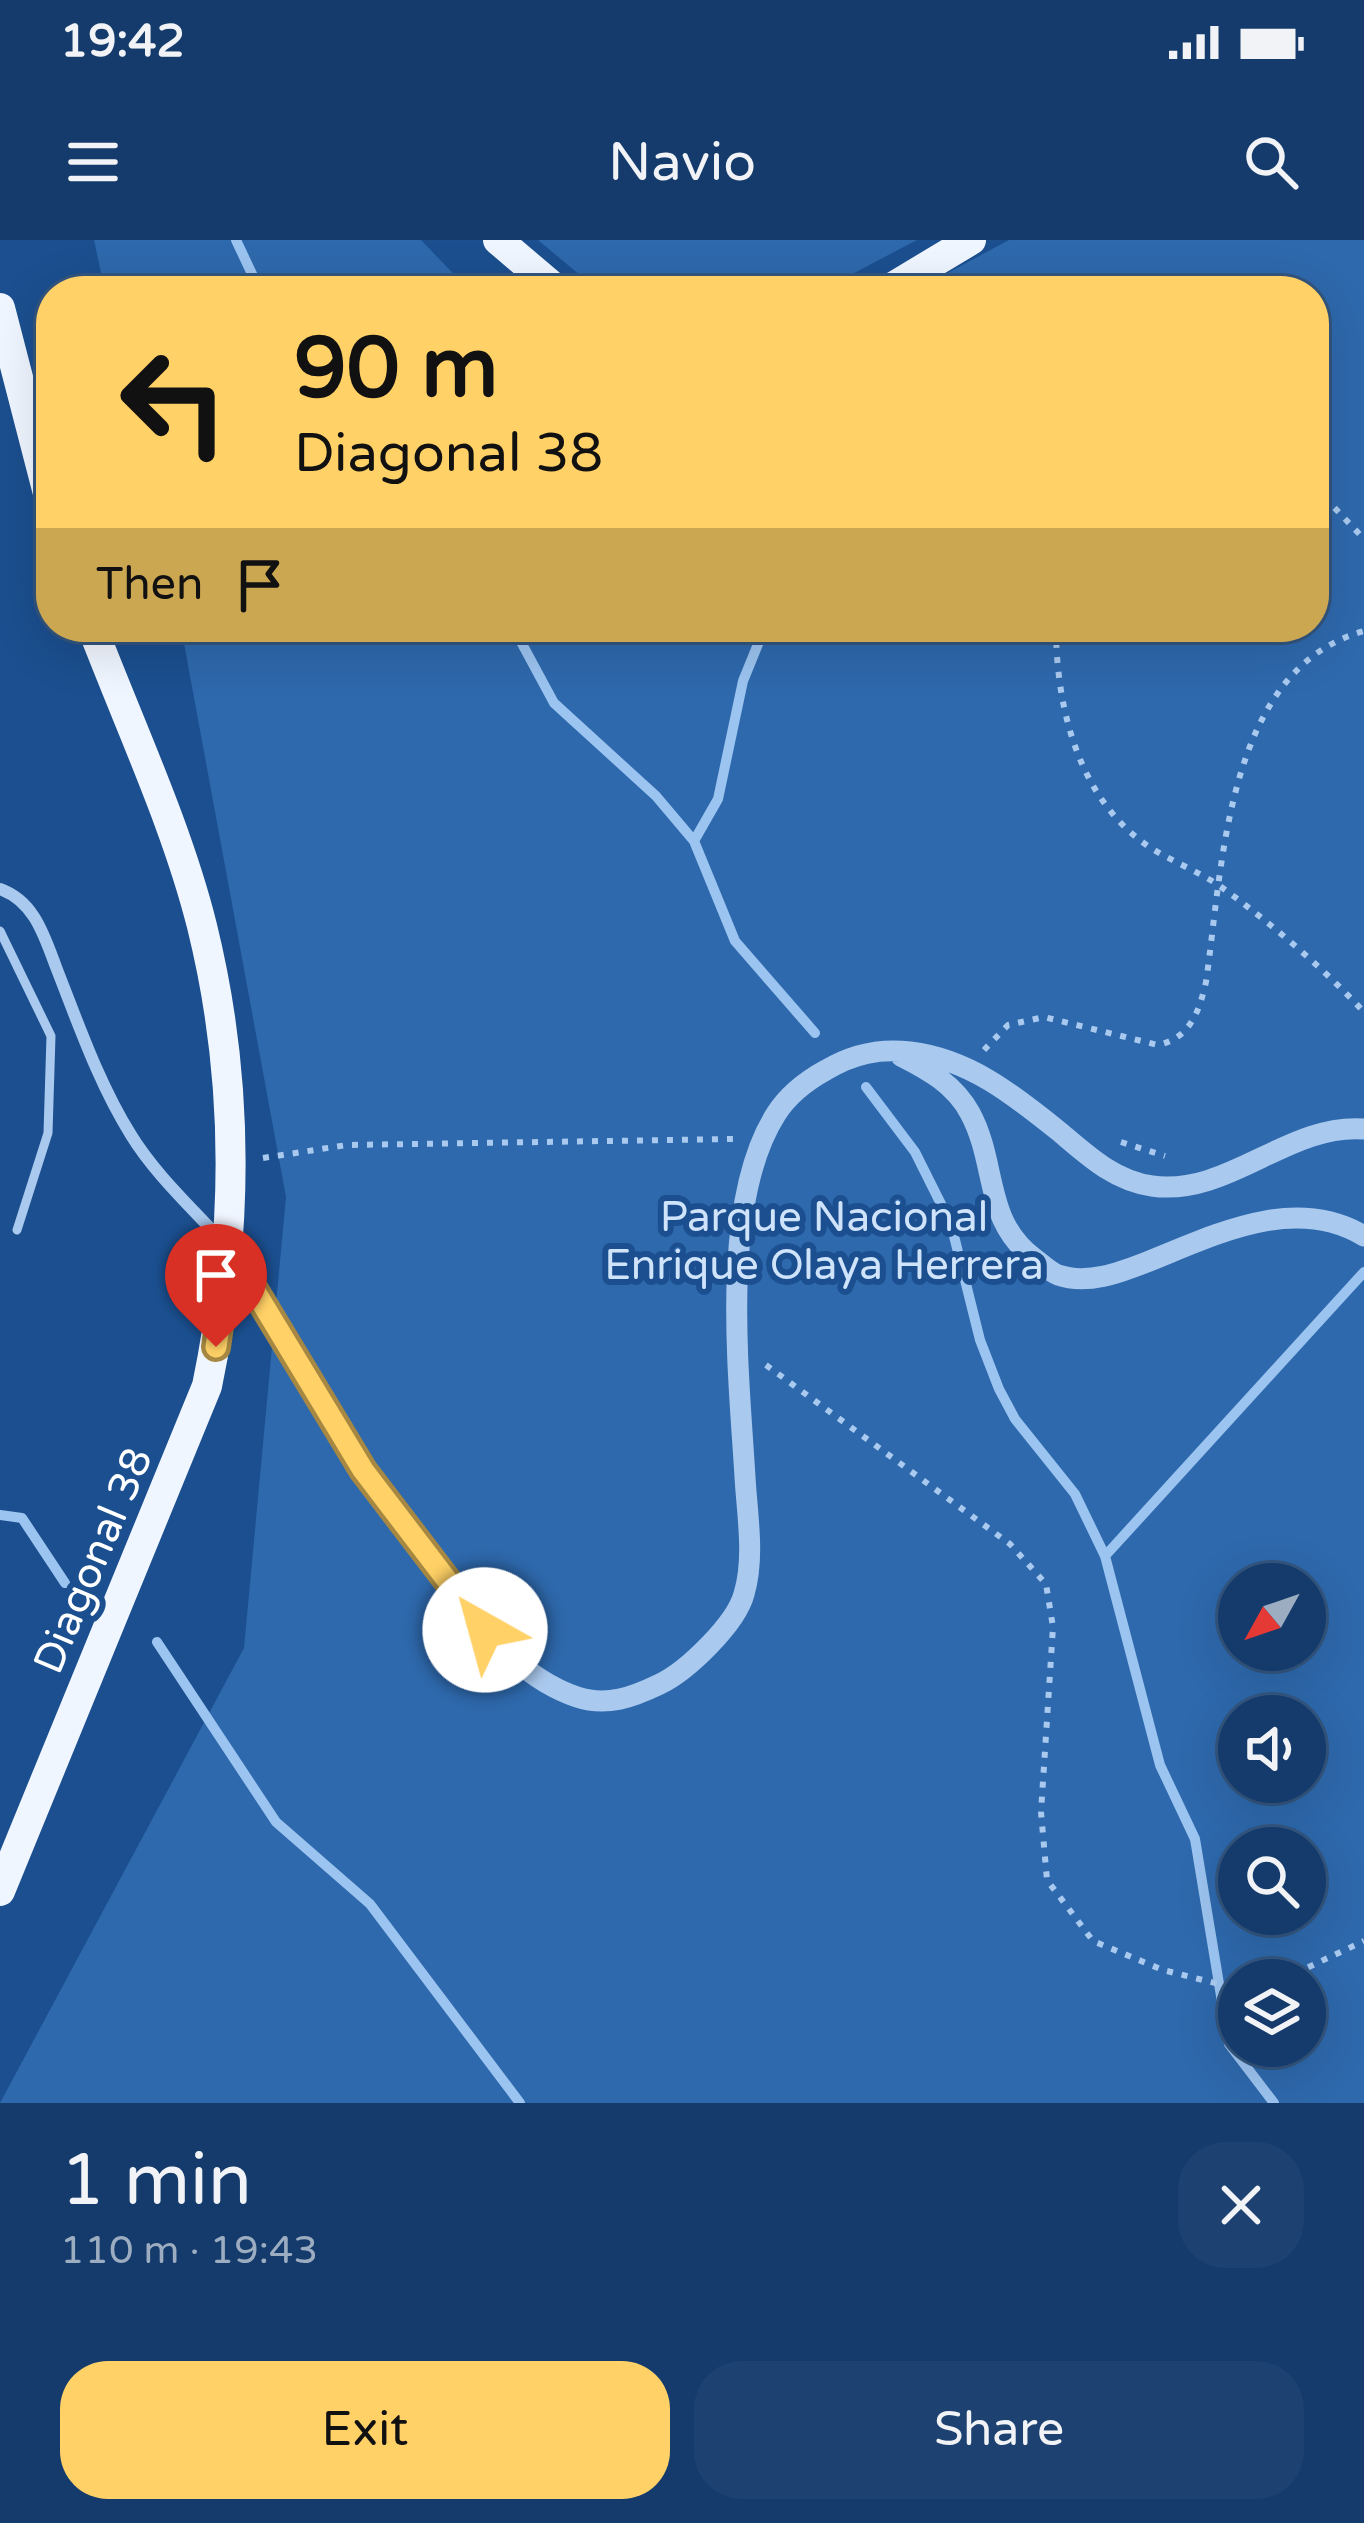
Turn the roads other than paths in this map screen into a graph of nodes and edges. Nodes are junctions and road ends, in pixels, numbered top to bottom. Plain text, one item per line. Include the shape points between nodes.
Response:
1 (498, 240) edge
2 (971, 240) edge
3 (540, 276) edge
4 (911, 276) edge
5 (0, 308) edge
6 (36, 447) edge
7 (98, 642) edge
8 (0, 889) edge
9 (0, 932) edge
10 (890, 1050) junction
11 (1364, 1129) edge
12 (16, 1230) dead end
13 (1364, 1236) edge
14 (230, 1250) junction
15 (0, 1892) edge

1 - 3 main road
2 - 4 main road
5 - 6 main road
7 - 14 main road, Diagonal 38 via 202,923 226,1047
8 - 14 street via 21,896 42,931 130,1134
9 - 12 lane via 51,1036 48,1133
10 - 11 street via 968,1068 1103,1169 1151,1186 1199,1184 1316,1132
10 - 13 street via 946,1082 969,1110 1004,1227 1056,1274 1120,1273 1281,1218 1314,1217
10 - 14 street via 854,1055 801,1085 763,1138 742,1224 744,1596 679,1675 624,1701 579,1698 530,1674 485,1630 363,1470
14 - 15 main road, Diagonal 38 via 208,1386

